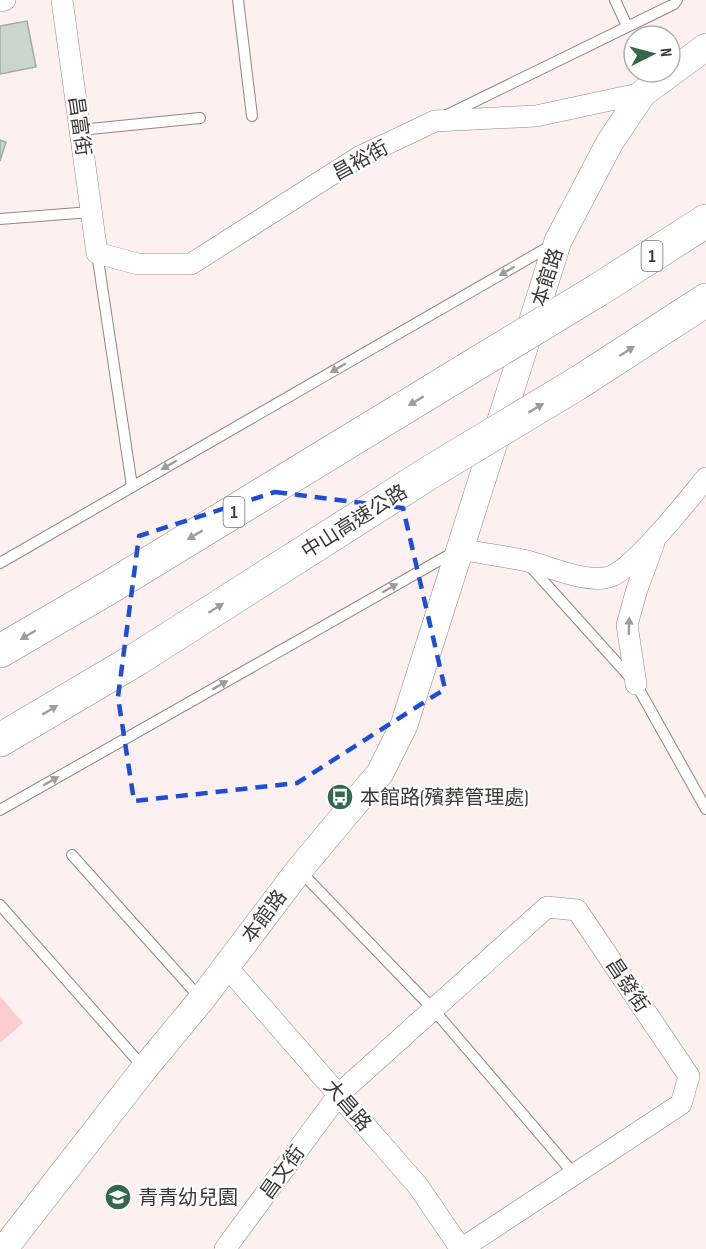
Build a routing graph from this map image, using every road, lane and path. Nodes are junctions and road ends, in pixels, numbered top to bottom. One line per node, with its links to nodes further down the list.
1 (5, 0): 6 (street)
2 (62, 0): 15 (street, 昌富街)
3 (238, 0): 12 (lane)
4 (615, 0): 7 (lane)
5 (677, 0): 8 (lane)
6 (0, 1)
7 (626, 24)
8 (633, 24)
9 (622, 29): 14 (lane)
10 (706, 47): 11 (street, 本館路)
11 (643, 93): 14 (street, 昌裕街); 19 (street, 本館路)
12 (252, 116)
13 (200, 118): 15 (lane)
14 (435, 121): 20 (street, 昌裕街)
15 (80, 130): 16 (street, 昌富街)
16 (91, 213): 17 (lane); 20 (street, 昌富街)
17 (0, 219)
18 (706, 221): 28 (highway, 1, one-way to 28, bridge)
19 (558, 241): 23 (lane, one-way to 23); 25 (street, 本館路)
20 (97, 253): 23 (lane)
21 (706, 300): 30 (highway, 中山高速公路, one-way to 21, bridge)
22 (706, 478): 24 (street)
23 (132, 486): 27 (lane)
24 (656, 536): 26 (street); 29 (street, one-way to 24)
25 (459, 549): 26 (street); 32 (lane, one-way to 25); 34 (street, 本館路)
26 (525, 561): 29 (lane)
27 (0, 563)
28 (0, 651)
29 (636, 684): 31 (lane)
30 (0, 740)
31 (706, 809)
32 (0, 810)
33 (72, 855): 37 (lane)
34 (299, 870): 36 (street, 本館路); 38 (lane)
35 (0, 905): 39 (lane)
36 (226, 966): 37 (street, 本館路); 40 (street, 大昌路)
37 (201, 1000): 39 (street, 本館路)
38 (433, 1009): 40 (street, 昌發街); 41 (lane); 41 (street, 昌發街)
39 (144, 1069): 42 (street, 本館路)
40 (339, 1094): 43 (street, 昌文街); 44 (street, 大昌路)
41 (574, 1174): 44 (street, 昌發街)
42 (4, 1249)
43 (225, 1249)
44 (461, 1249)

